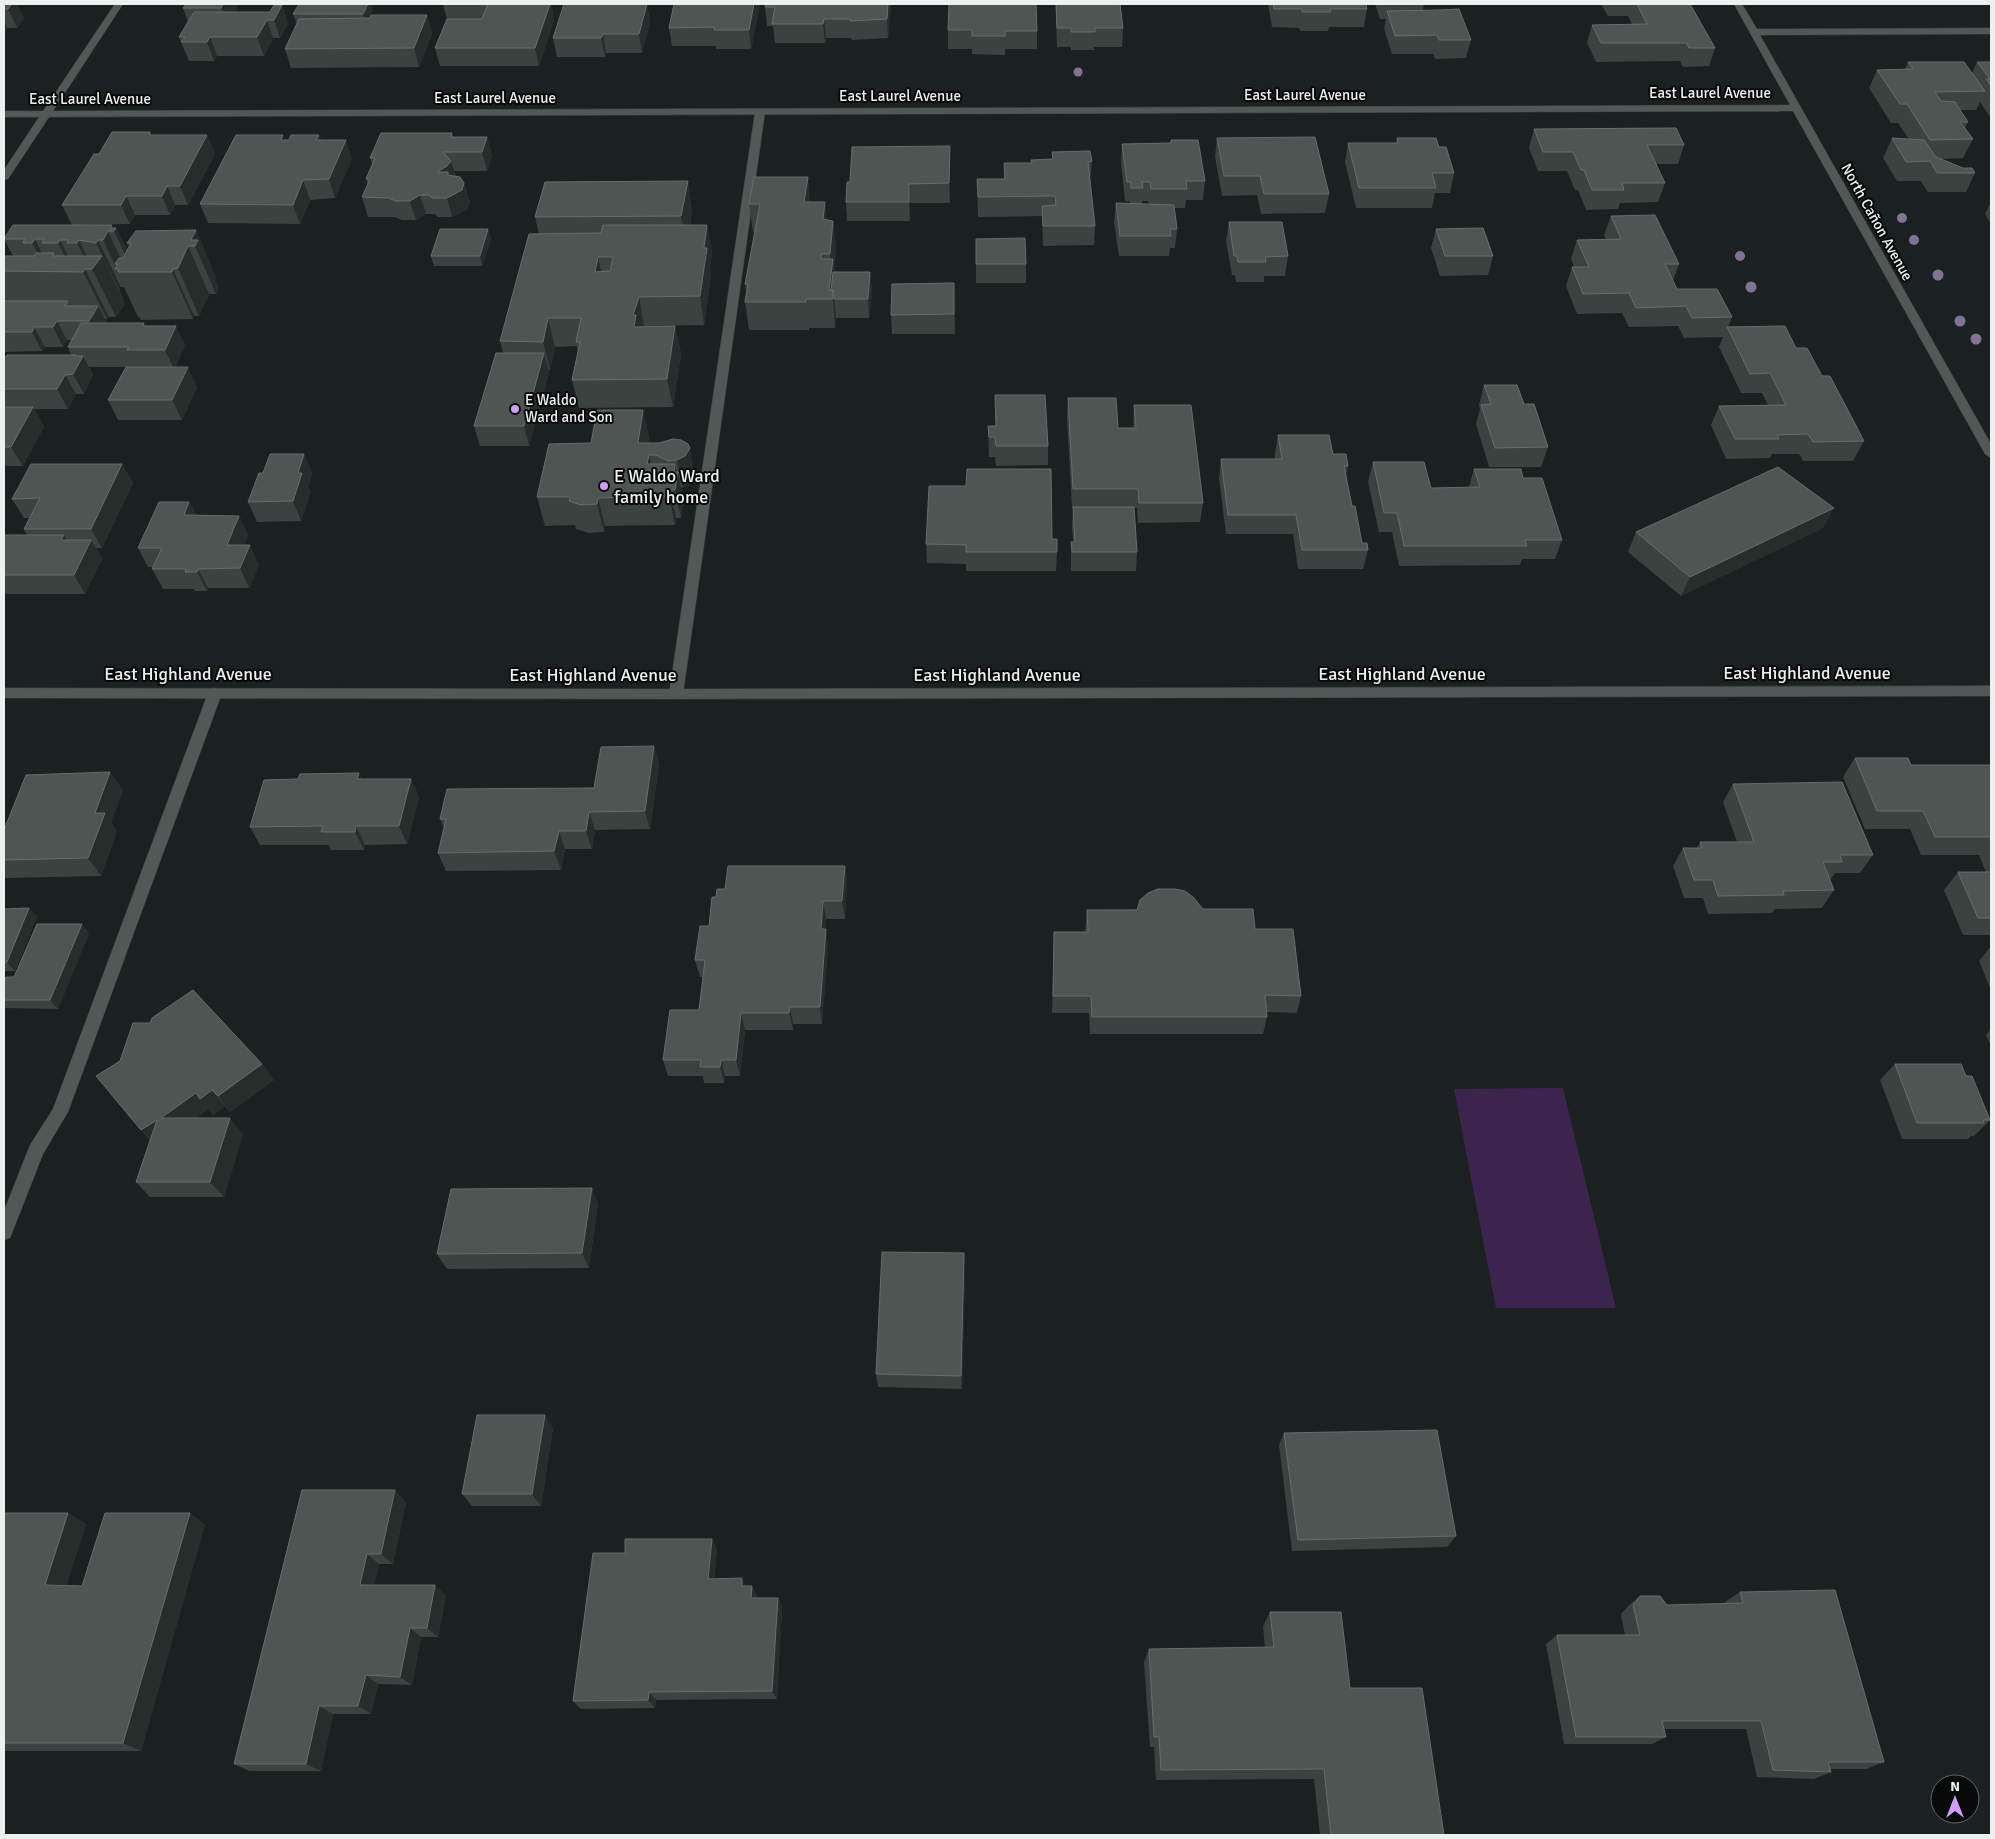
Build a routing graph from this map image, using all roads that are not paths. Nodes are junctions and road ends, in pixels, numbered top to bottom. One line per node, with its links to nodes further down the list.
1 (119, 4): 8 (street)
2 (1738, 4): 4 (street, North Cañon Avenue)
3 (1991, 31): 4 (street)
4 (1754, 32): 5 (street, North Cañon Avenue)
5 (1796, 108): 6 (street, East Laurel Avenue); 10 (street, North Cañon Avenue)
6 (760, 112): 8 (street, East Laurel Avenue); 14 (street)
7 (4, 114): 8 (street, East Laurel Avenue)
8 (46, 114): 9 (street)
9 (4, 177)
10 (1991, 454)
11 (1991, 691): 14 (street, East Highland Avenue)
12 (4, 693): 13 (street, East Highland Avenue)
13 (215, 693): 14 (street, East Highland Avenue); 15 (street)
14 (676, 694)
15 (4, 1232)

